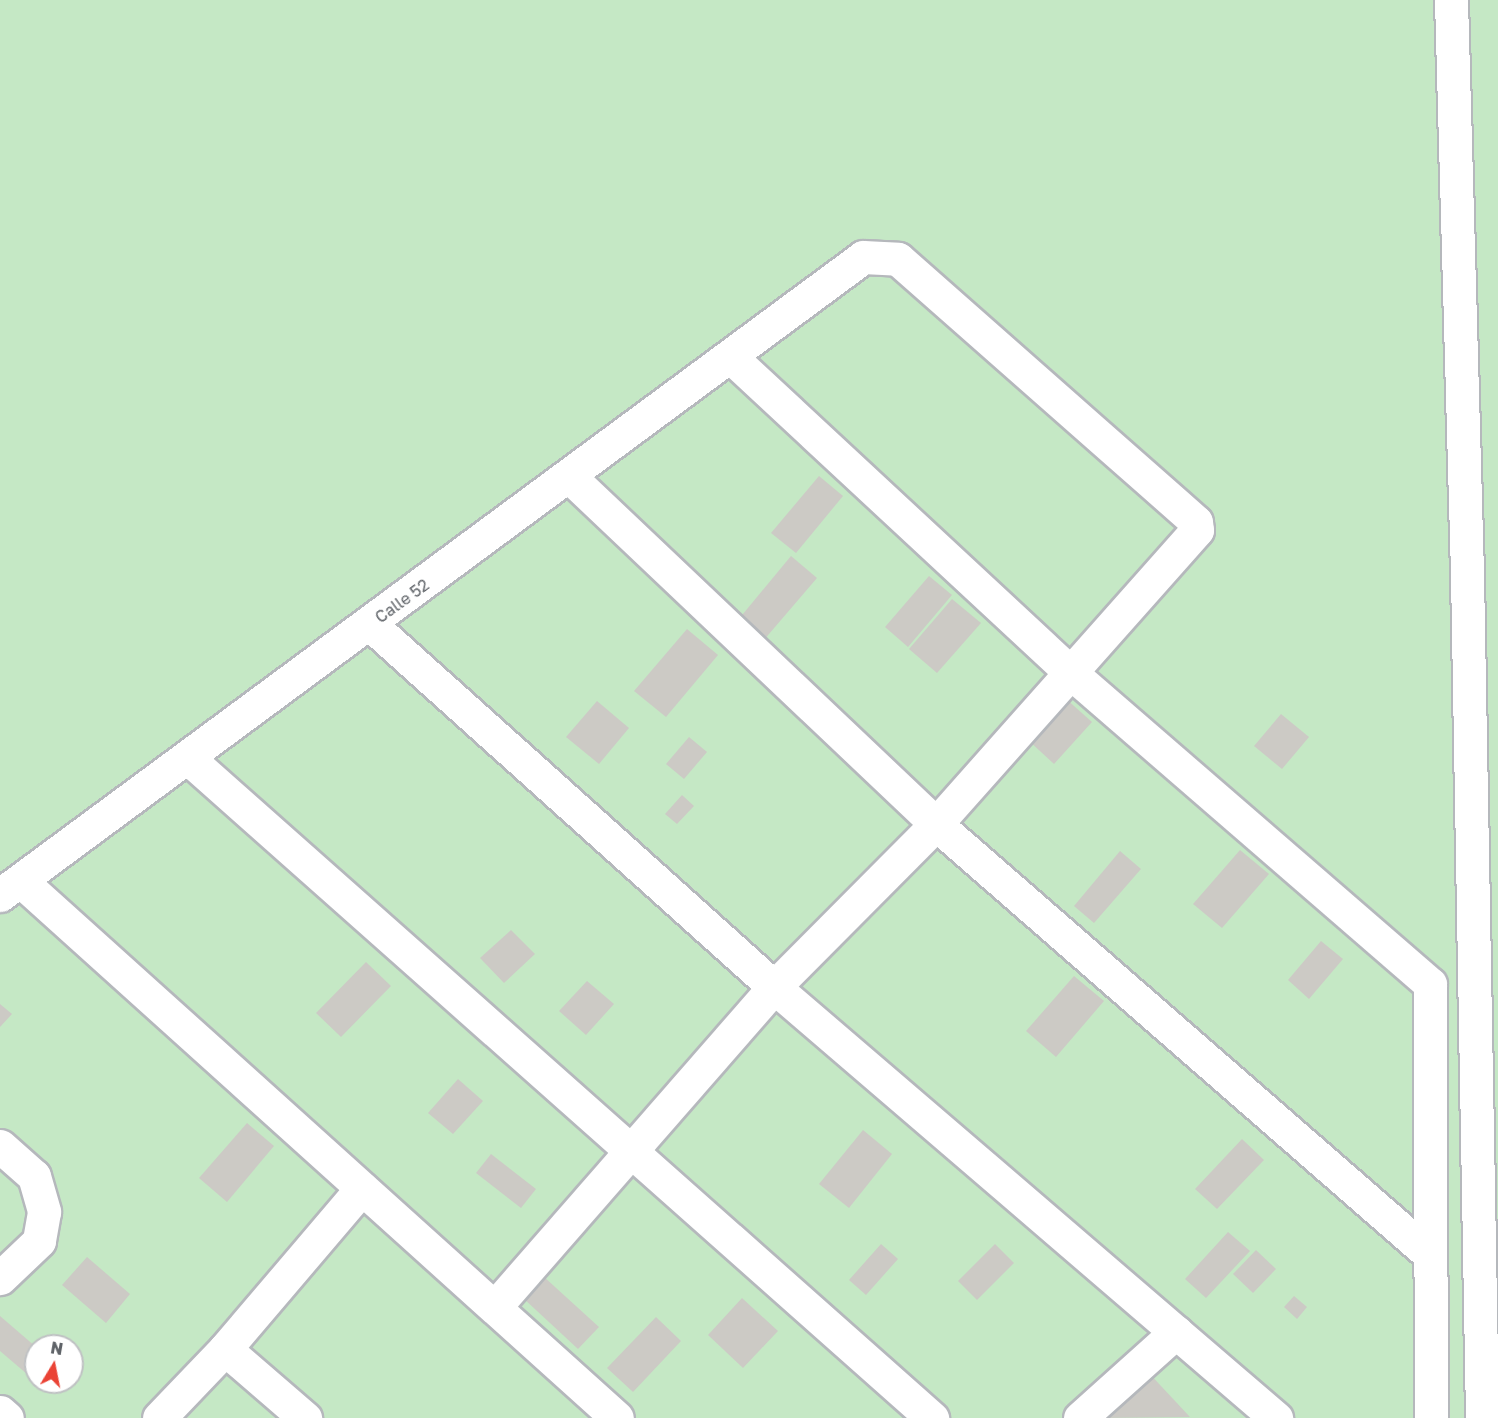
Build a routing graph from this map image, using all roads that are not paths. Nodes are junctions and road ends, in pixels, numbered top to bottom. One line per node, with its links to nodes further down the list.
1 (1451, 0): 27 (street)
2 (732, 358): 3 (street, Calle 52); 5 (street); 5 (street, Calle 52)
3 (570, 477): 4 (street, Calle 52); 7 (street)
4 (370, 624): 6 (street, Calle 52); 9 (street)
5 (1070, 672): 7 (street, Calle 52); 13 (street)
6 (188, 758): 8 (street, Calle 52); 11 (street)
7 (936, 824): 9 (street, Calle 52); 13 (street)
8 (11, 888): 12 (street)
9 (774, 987): 11 (street, Calle 52); 16 (street)
10 (0, 1146): 14 (street)
11 (627, 1152): 15 (street, Calle 52); 23 (street)
12 (362, 1188): 15 (street); 17 (street)
13 (1428, 1252): 26 (street)
14 (0, 1278)
15 (497, 1305): 22 (street)
16 (1176, 1332): 24 (street); 25 (street)
17 (225, 1349): 20 (street); 21 (street)
18 (0, 1412): 19 (street)
19 (7, 1418)
20 (159, 1418)
21 (305, 1418)
22 (617, 1418)
23 (932, 1418)
24 (1080, 1418)
25 (1276, 1418)
26 (1431, 1418)
27 (1482, 1418)

